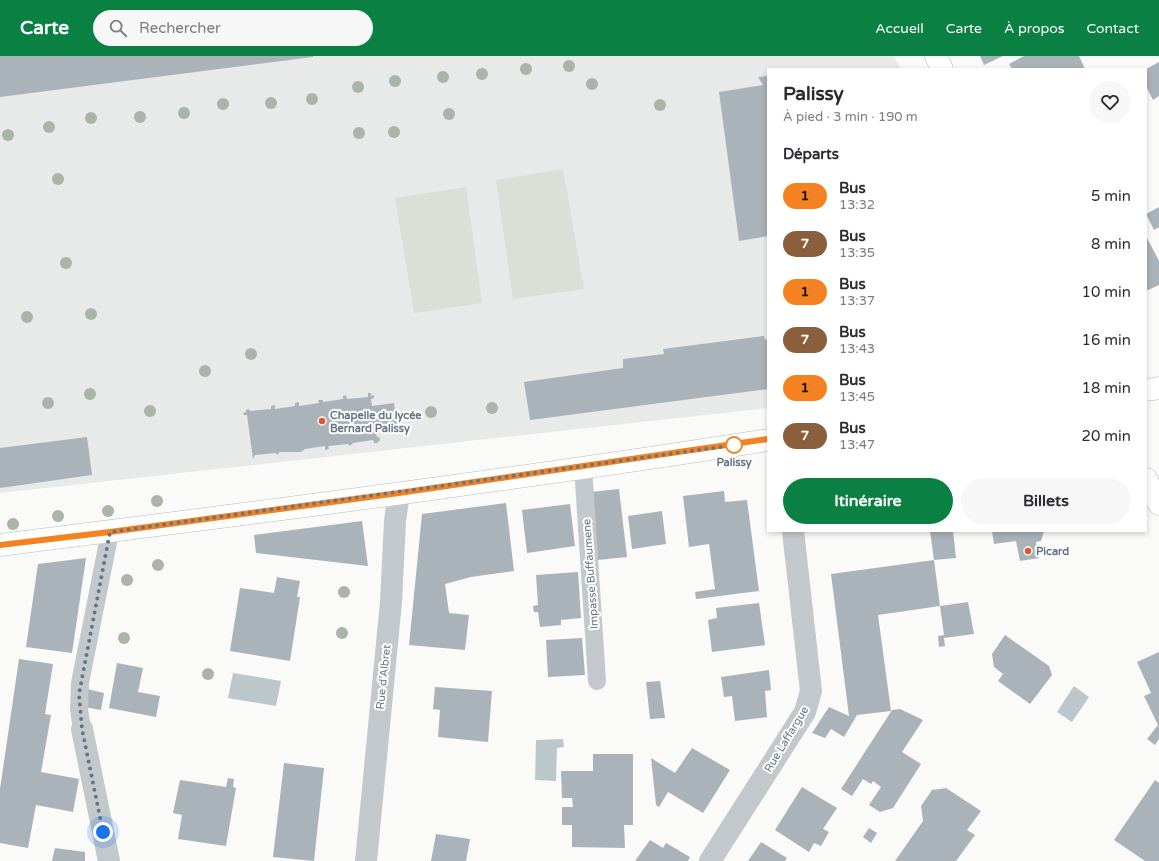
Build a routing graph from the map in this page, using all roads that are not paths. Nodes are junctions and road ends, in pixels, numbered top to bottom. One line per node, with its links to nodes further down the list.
1 (936, 56): 2 (street)
2 (942, 68)
3 (1159, 388): 4 (street)
4 (1147, 390)
5 (767, 440): 6 (street)
6 (583, 466): 8 (street); 13 (lane, Impasse Buffaumene)
7 (1147, 481): 9 (street)
8 (399, 493): 10 (street); 16 (street, Rue d’Albret)
9 (1159, 504)
10 (110, 532): 12 (street); 14 (lane)
11 (793, 532): 17 (street, Rue Laffargue)
12 (0, 545)
13 (597, 681)
14 (82, 729): 15 (street)
15 (109, 861)
16 (366, 861)
17 (710, 861)

